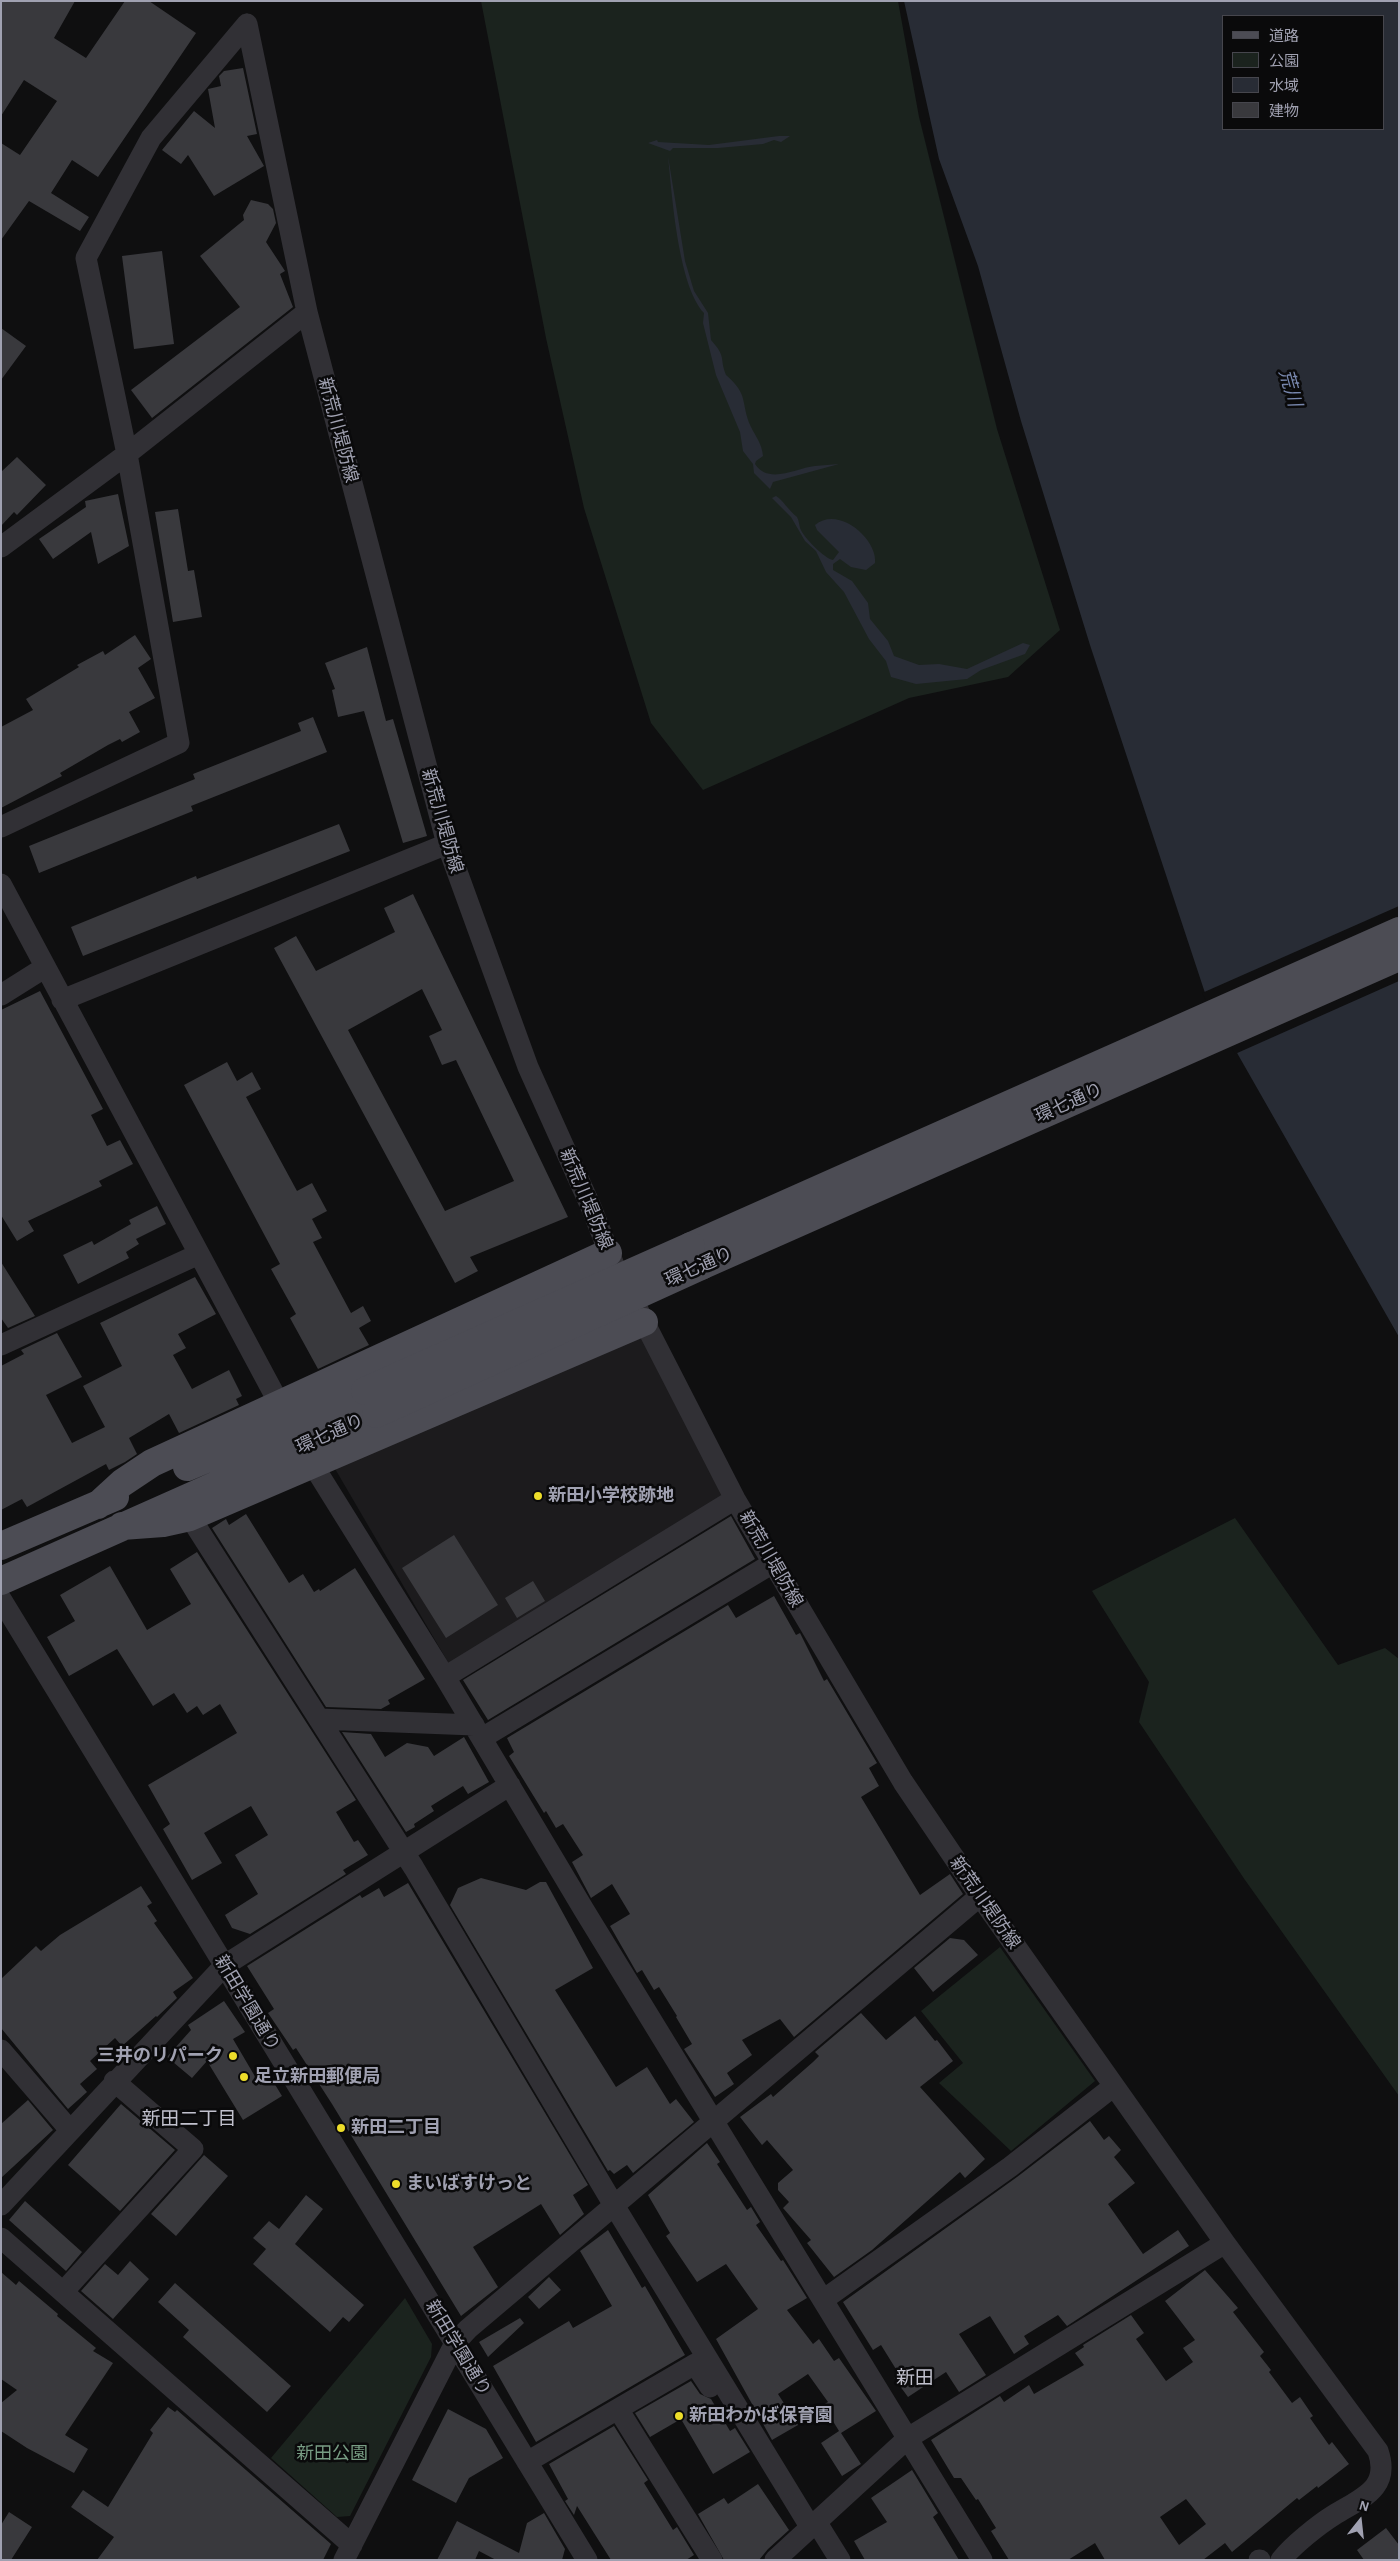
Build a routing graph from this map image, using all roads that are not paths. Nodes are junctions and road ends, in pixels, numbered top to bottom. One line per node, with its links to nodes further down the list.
1 (307, 312): 2 (street); 2 (street, 新荒川堤防線); 5 (street, 新荒川堤防線)
2 (127, 454): 3 (street); 4 (street)
3 (1, 547)
4 (1, 827)
5 (446, 844): 11 (street); 13 (street, 新荒川堤防線)
6 (1, 884): 9 (street)
7 (1399, 931): 12 (main road, 環七通り)
8 (1399, 957): 12 (main road, 環七通り)
9 (44, 968): 10 (street); 11 (street)
10 (1, 995)
11 (62, 1000): 14 (street)
12 (706, 1252): 17 (main road, 環七通り, bridge)
13 (608, 1253): 15 (street, 新荒川堤防線); 18 (main road)
14 (199, 1254): 16 (street); 18 (street)
15 (644, 1322): 19 (main road); 20 (street, 新荒川堤防線)
16 (1, 1345)
17 (371, 1403): 21 (main road, 環七通り); 23 (main road, 環七通り)
18 (280, 1405): 21 (main road)
19 (313, 1465): 22 (main road); 28 (street)
20 (735, 1499): 25 (street, 新荒川堤防線); 28 (street)
21 (98, 1505): 24 (main road, 環七通り)
22 (190, 1517): 23 (main road); 29 (street)
23 (122, 1526): 26 (main road, 環七通り)
24 (1, 1546)
25 (773, 1562): 30 (street); 33 (street, 新荒川堤防線)
26 (1, 1581)
27 (1, 1599): 34 (street, 新田学園通り)
28 (446, 1677): 30 (street)
29 (319, 1719): 30 (street); 32 (street)
30 (478, 1731): 31 (street)
31 (510, 1785): 32 (street); 38 (street)
32 (402, 1851): 34 (street); 41 (street)
33 (980, 1896): 37 (street, 新荒川堤防線); 38 (street)
34 (224, 1965): 36 (street); 46 (street, 新田学園通り)
35 (1, 2050): 39 (street)
36 (114, 2081): 39 (street); 44 (street)
37 (1114, 2086): 43 (street, 新荒川堤防線); 45 (street)
38 (715, 2121): 41 (street); 45 (street)
39 (69, 2129): 40 (street)
40 (1, 2205)
41 (615, 2207): 46 (street); 50 (street)
42 (1, 2238): 44 (street)
43 (1225, 2243): 48 (street); 57 (street, 新荒川堤防線)
44 (63, 2292): 51 (street)
45 (823, 2300): 48 (street)
46 (455, 2343): 49 (street, 新田学園通り); 51 (street)
47 (618, 2409): 49 (street); 50 (street); 53 (street)
48 (908, 2438): 50 (street); 56 (street)
49 (527, 2462): 52 (street, 新田学園通り)
50 (810, 2529): 54 (street); 55 (street)
51 (348, 2552)
52 (587, 2560)
53 (712, 2560)
54 (775, 2560)
55 (840, 2560)
56 (982, 2560)
57 (1281, 2560)

